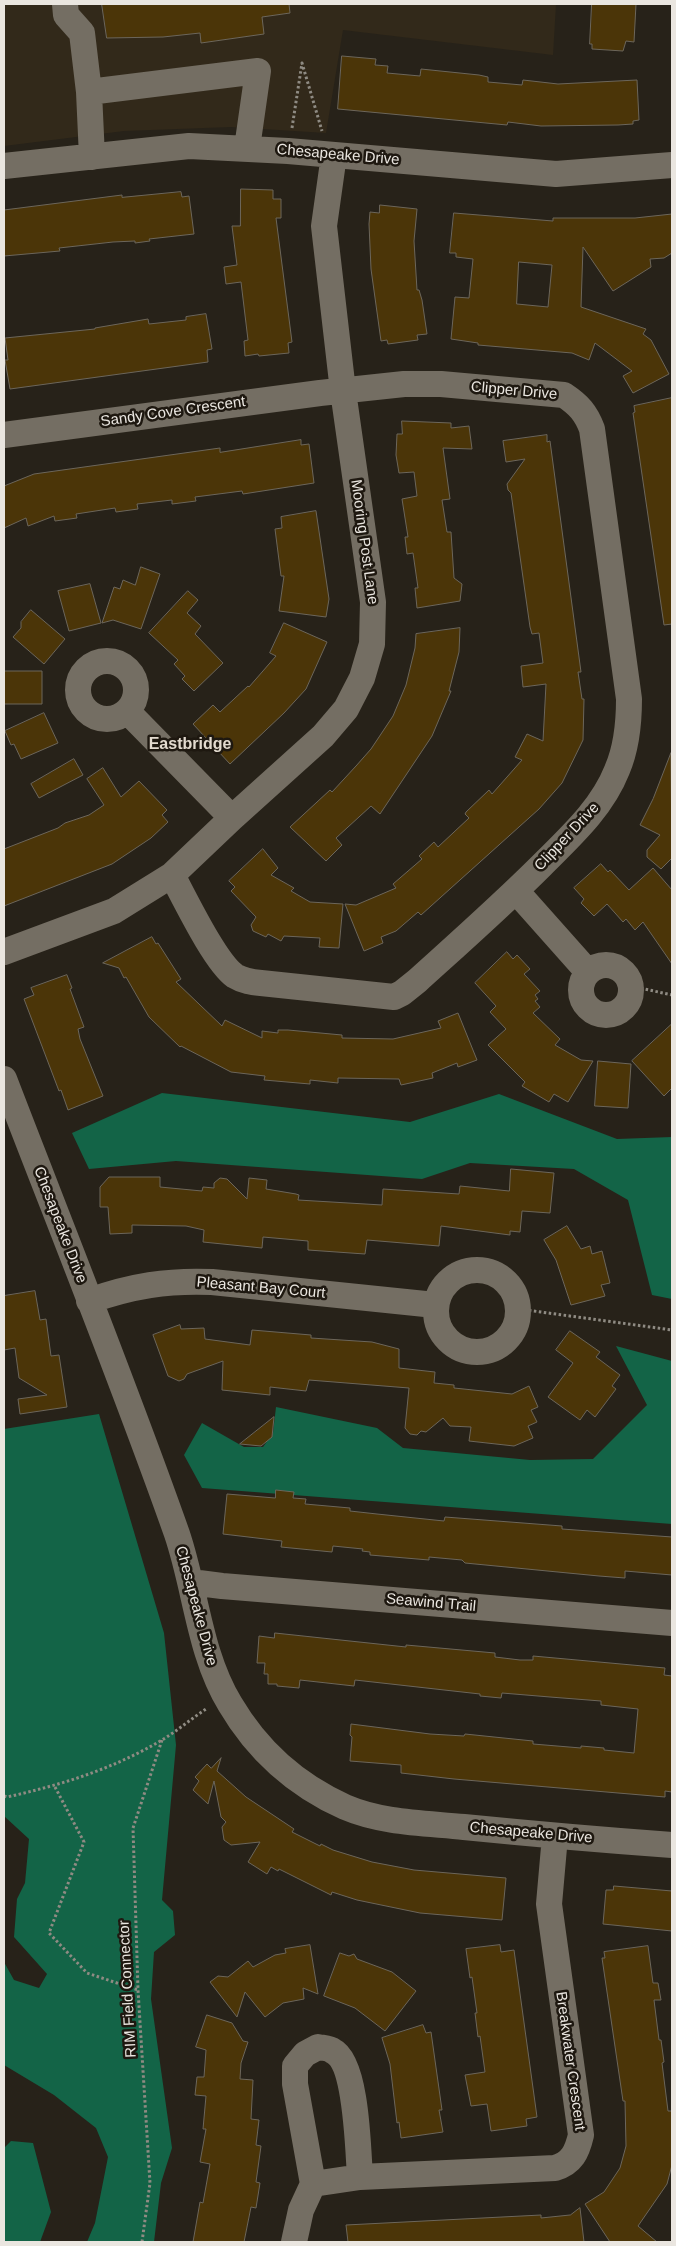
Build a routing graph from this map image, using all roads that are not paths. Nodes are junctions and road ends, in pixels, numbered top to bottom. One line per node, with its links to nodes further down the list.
1 (65, 4): 2 (street)
2 (89, 92): 3 (street); 5 (street)
3 (247, 148): 4 (street, Chesapeake Drive); 5 (street, Chesapeake Drive)
4 (334, 155): 6 (street, Chesapeake Drive); 8 (street, Mooring Post Lane)
5 (92, 157): 7 (street, Chesapeake Drive)
6 (672, 165)
7 (4, 166)
8 (343, 391): 9 (street, Sandy Cove Crescent); 11 (street, Mooring Post Lane); 13 (street, Clipper Drive)
9 (4, 435)
10 (127, 711): 11 (street)
11 (232, 818): 12 (street, Mooring Post Lane)
12 (172, 875): 13 (street, Clipper Drive); 14 (street, Mooring Post Lane)
13 (516, 891): 15 (street)
14 (4, 952)
15 (588, 972): 15 (street)
16 (4, 1079): 17 (street, Chesapeake Drive)
17 (90, 1301): 18 (street, Pleasant Bay Court); 19 (street, Chesapeake Drive)
18 (435, 1305): 18 (street)
19 (191, 1582): 20 (street, Seawind Trail); 21 (street, Chesapeake Drive)
20 (672, 1623)
21 (555, 1836): 22 (street, Chesapeake Drive); 23 (street, Breakwater Crescent)
22 (672, 1846)
23 (360, 2177): 24 (street, Breakwater Crescent); 24 (street)
24 (313, 2184): 25 (street)
25 (294, 2242)

